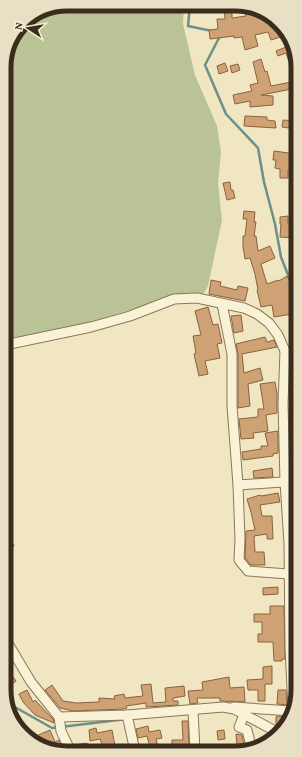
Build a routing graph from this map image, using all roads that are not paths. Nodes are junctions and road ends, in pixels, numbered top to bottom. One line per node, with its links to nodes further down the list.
1 (222, 304): 2 (street); 3 (street); 7 (street)
2 (11, 344)
3 (285, 350): 4 (street); 5 (street)
4 (291, 360)
5 (285, 482): 6 (street); 7 (street); 8 (street)
6 (291, 482)
7 (238, 485): 8 (street)
8 (289, 574): 10 (street)
9 (11, 648): 15 (street)
10 (291, 668)
11 (222, 707): 12 (street); 13 (street); 16 (street)
12 (193, 710): 14 (street); 21 (street)
13 (287, 711)
14 (127, 715): 15 (street); 20 (street)
15 (59, 718): 19 (street)
16 (242, 719): 17 (street); 18 (street)
17 (274, 730)
18 (250, 744)
19 (68, 746)
20 (134, 746)
21 (195, 746)

